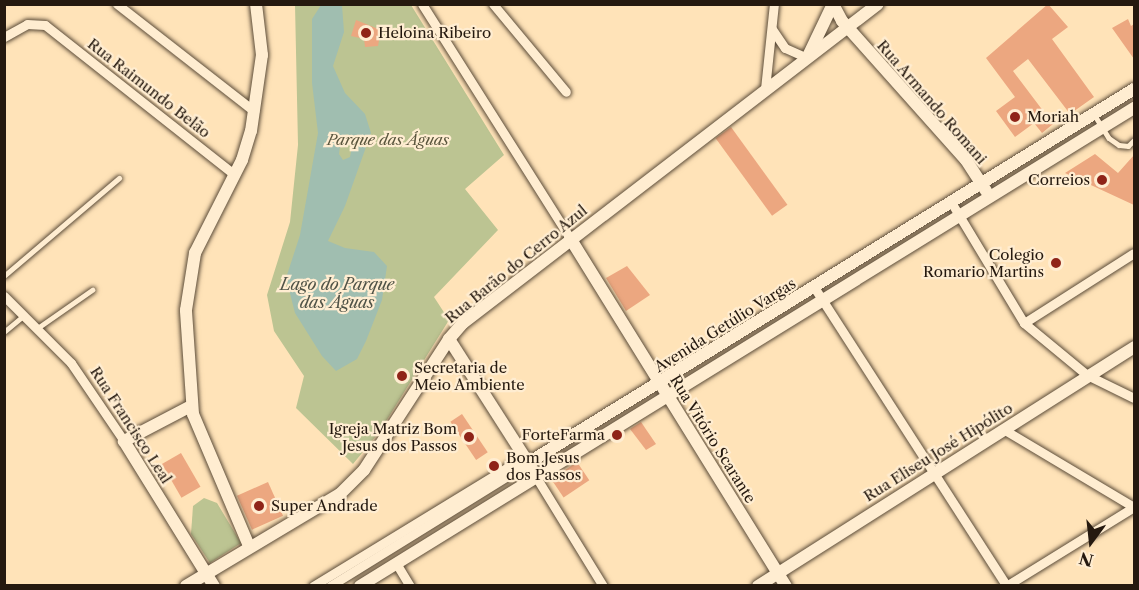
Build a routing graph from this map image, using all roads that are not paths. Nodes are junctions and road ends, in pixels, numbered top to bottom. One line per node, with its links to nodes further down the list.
1 (117, 4): 16 (street)
2 (256, 4): 16 (main road)
3 (422, 4): 26 (street, Rua Vitório Scarante)
4 (493, 4): 14 (street)
5 (774, 4): 9 (street)
6 (833, 4): 8 (main road, Rua Armando Romani); 11 (main road)
7 (878, 4): 8 (main road, Rua Barão do Cerro Azul)
8 (848, 27): 11 (main road, Rua Barão do Cerro Azul); 22 (main road, Rua Armando Romani)
9 (772, 29): 11 (street); 12 (street)
10 (4, 37): 20 (street, Rua Raimundo Belão)
11 (807, 58): 12 (main road, Rua Barão do Cerro Azul)
12 (765, 89): 26 (main road, Rua Barão do Cerro Azul)
13 (1134, 89): 17 (main road, Avenida Getúlio Vargas)
14 (566, 92)
15 (1134, 108): 18 (main road, Avenida Getúlio Vargas)
16 (254, 111): 20 (main road)
17 (1094, 114): 18 (lane); 22 (main road, Avenida Getúlio Vargas)
18 (1101, 128): 19 (lane); 23 (main road, Avenida Getúlio Vargas)
19 (1134, 140)
20 (234, 174): 43 (main road)
21 (119, 178): 28 (lane)
22 (983, 185): 23 (main road, Rua Armando Romani); 24 (main road, Avenida Getúlio Vargas)
23 (991, 198): 25 (main road, Avenida Getúlio Vargas)
24 (951, 202): 25 (street); 29 (main road, Avenida Getúlio Vargas)
25 (960, 216): 32 (main road, Avenida Getúlio Vargas); 34 (street)
26 (570, 238): 37 (main road, Rua Barão do Cerro Azul); 40 (main road, Rua Vitório Scarante)
27 (1134, 253): 34 (street)
28 (4, 276)
29 (814, 287): 32 (street); 40 (main road, Avenida Getúlio Vargas)
30 (92, 290): 35 (lane)
31 (4, 296): 33 (street, Rua Francisco Leal)
32 (822, 301): 41 (main road, Avenida Getúlio Vargas); 47 (street)
33 (25, 314): 35 (street, Rua Francisco Leal); 36 (lane)
34 (1024, 323): 39 (street)
35 (39, 327): 45 (street, Rua Francisco Leal)
36 (4, 332)
37 (449, 339): 46 (main road); 50 (main road, Rua Barão do Cerro Azul)
38 (1134, 347): 39 (main road, Rua Eliseu José Hipólito)
39 (1087, 375): 42 (street); 44 (main road, Rua Eliseu José Hipólito)
40 (660, 383): 41 (main road, Rua Vitório Scarante); 46 (main road, Avenida Getúlio Vargas)
41 (667, 397): 48 (main road, Avenida Getúlio Vargas); 53 (main road, Rua Vitório Scarante)
42 (1134, 398)
43 (191, 406): 45 (main road); 50 (main road)
44 (1003, 429): 47 (main road, Rua Eliseu José Hipólito); 49 (street)
45 (124, 441): 52 (main road, Rua Francisco Leal)
46 (526, 460): 48 (main road); 56 (street, Avenida Getúlio Vargas); 57 (street, Avenida Getúlio Vargas)
47 (933, 472): 53 (main road, Rua Eliseu José Hipólito); 63 (street)
48 (536, 477): 51 (main road, Avenida Getúlio Vargas); 60 (street)
49 (1134, 507): 63 (street)
50 (249, 546): 52 (main road, Rua Barão do Cerro Azul)
51 (396, 563): 58 (main road, Avenida Getúlio Vargas); 59 (street)
52 (207, 573): 54 (main road, Rua Barão do Cerro Azul); 55 (main road, Rua Francisco Leal)
53 (778, 573): 61 (main road, Rua Eliseu José Hipólito); 62 (main road, Rua Vitório Scarante)
54 (186, 585)
55 (214, 585)
56 (313, 585)
57 (330, 585)
58 (360, 585)
59 (410, 585)
60 (603, 585)
61 (758, 585)
62 (786, 585)
63 (1006, 585)

